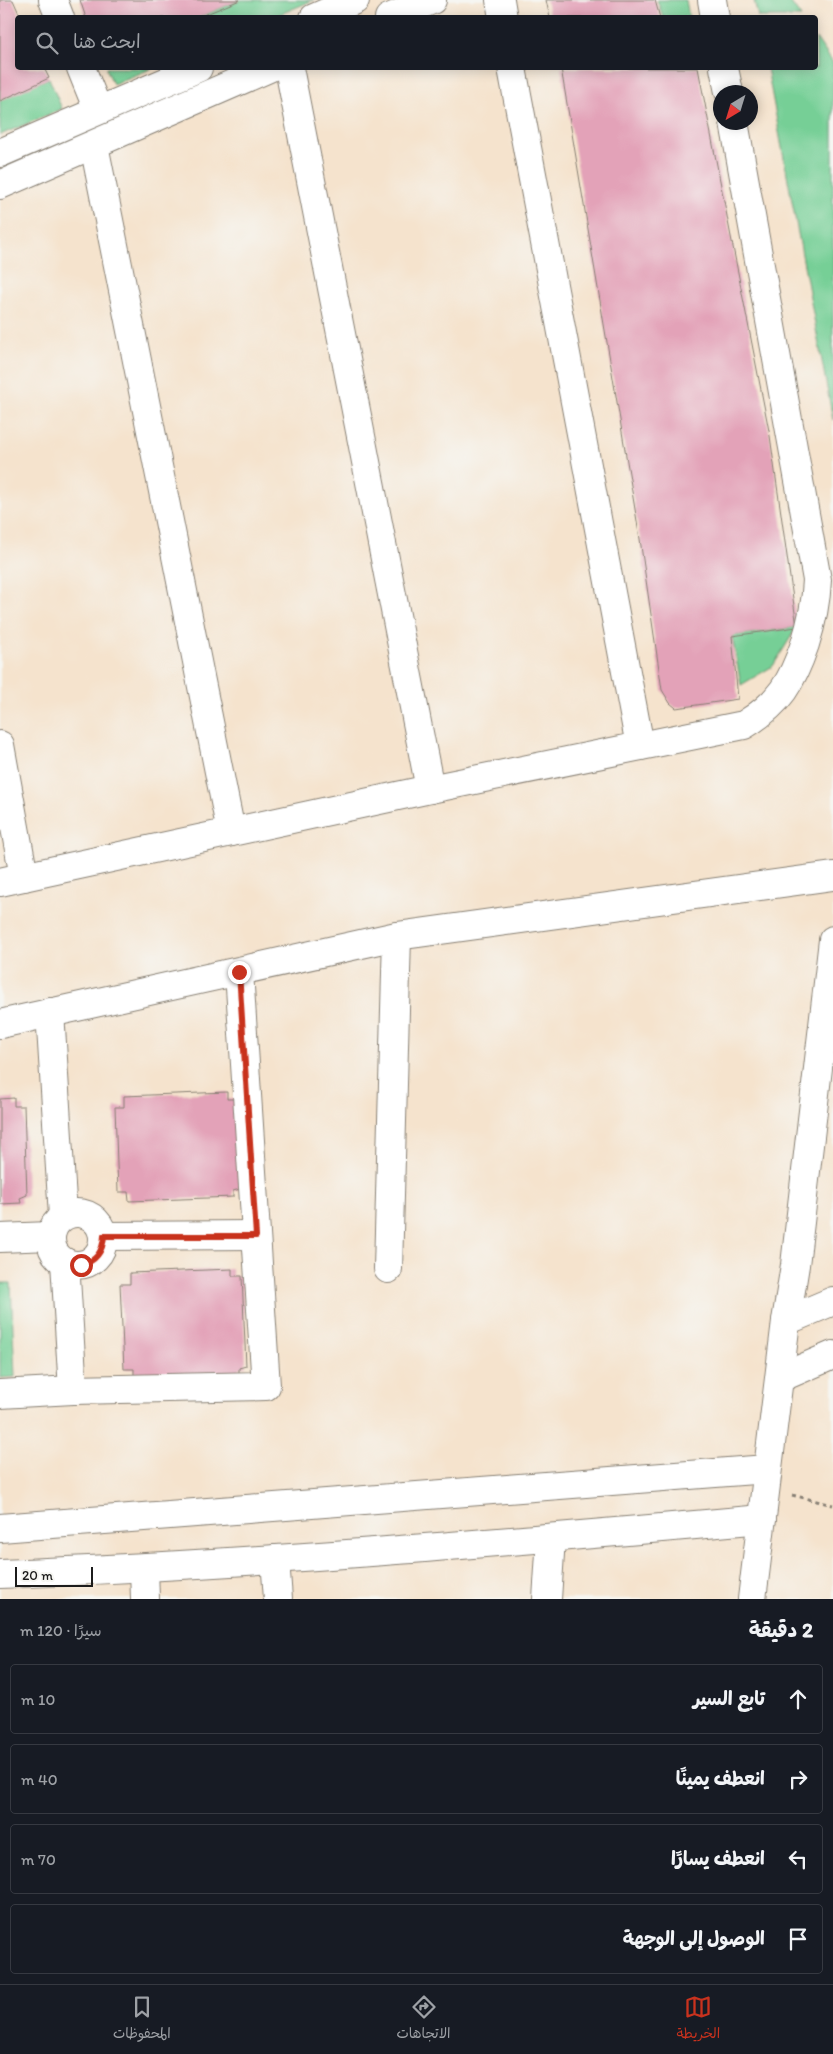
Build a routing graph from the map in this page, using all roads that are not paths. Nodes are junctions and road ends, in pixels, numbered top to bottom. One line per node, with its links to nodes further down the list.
1 (53, 0): 6 (street)
2 (355, 0): 7 (street)
3 (432, 0): 8 (street)
4 (500, 0): 9 (street)
5 (712, 0): 10 (street)
6 (59, 15)
7 (321, 15)
8 (397, 15)
9 (502, 15)
10 (714, 15)
11 (82, 70): 18 (street)
12 (193, 70): 18 (street)
13 (264, 70): 20 (street)
14 (289, 70): 25 (street)
15 (512, 70): 24 (street)
16 (724, 70): 17 (street)
17 (727, 85)
18 (98, 110): 21 (street)
19 (735, 130): 24 (street)
20 (94, 145): 22 (street); 26 (street)
21 (0, 153)
22 (0, 185)
23 (0, 745): 28 (street)
24 (640, 746): 25 (street)
25 (430, 790): 26 (street)
26 (231, 832): 28 (street)
27 (833, 876): 29 (street)
28 (12, 879)
29 (396, 936): 31 (street); 39 (street)
30 (833, 940): 41 (street)
31 (239, 972): 32 (street); 36 (street)
32 (50, 1012): 33 (street); 34 (street)
33 (0, 1024)
34 (57, 1226): 35 (street); 37 (street); 38 (street)
35 (104, 1236): 36 (street); 38 (street)
36 (256, 1236): 44 (street)
37 (0, 1238)
38 (65, 1262): 44 (street)
39 (388, 1269)
40 (833, 1301): 41 (street)
41 (786, 1321): 43 (street)
42 (833, 1355): 43 (street)
43 (780, 1378): 46 (street)
44 (73, 1390): 45 (street)
45 (0, 1394)
46 (766, 1478): 47 (street); 48 (street)
47 (762, 1519): 49 (street); 56 (street)
48 (0, 1528)
49 (551, 1538): 50 (street); 55 (street)
50 (274, 1559): 51 (street); 54 (street)
51 (144, 1568): 52 (street); 53 (street)
52 (0, 1574)
53 (145, 1599)
54 (278, 1599)
55 (547, 1599)
56 (752, 1599)

